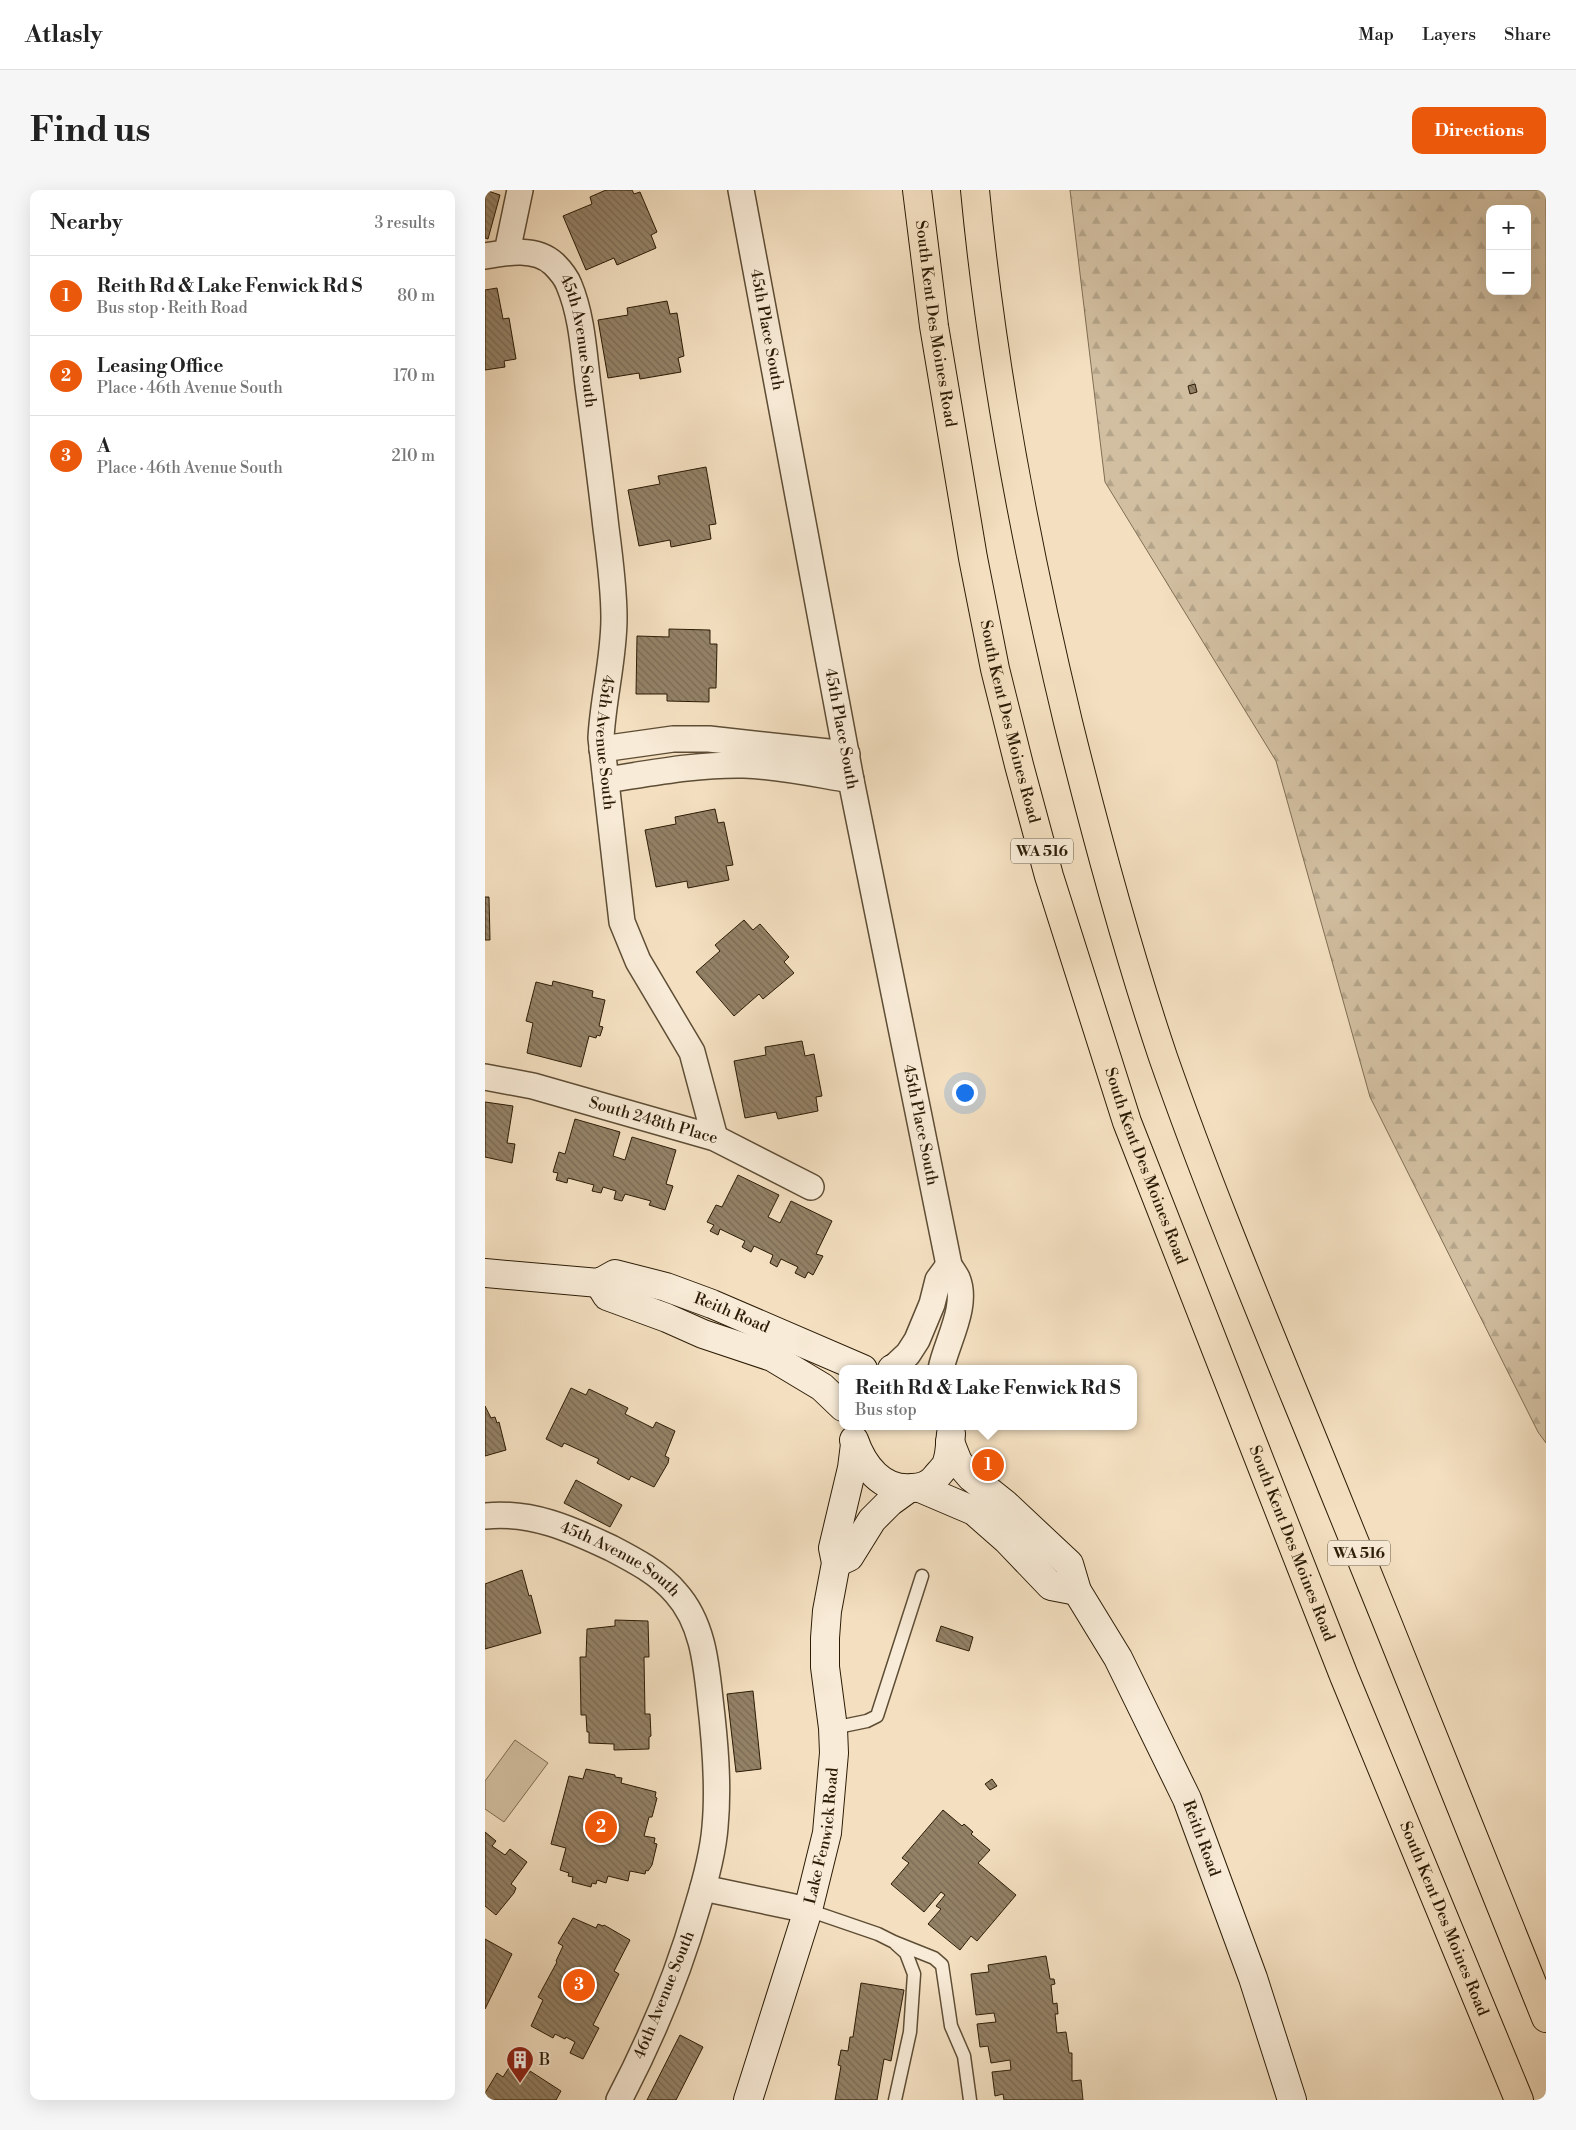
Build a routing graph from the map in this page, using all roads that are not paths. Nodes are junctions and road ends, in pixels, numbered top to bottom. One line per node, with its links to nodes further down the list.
1 (520, 190): 5 (street, 45th Avenue South)
2 (741, 190): 7 (street, 45th Place South)
3 (917, 190): 38 (highway, South Kent Des Moines Road / WA 516)
4 (975, 190): 32 (highway, WA 516)
5 (496, 254): 6 (street, 45th Avenue South)
6 (603, 749): 7 (street); 8 (street, 45th Avenue South)
7 (847, 754): 9 (street, 45th Place South)
8 (606, 780): 9 (street); 11 (street, 45th Avenue South)
9 (851, 780): 13 (street, 45th Place South)
10 (485, 1077): 11 (street, South 248th Place)
11 (715, 1138): 12 (street, South 248th Place)
12 (811, 1187)
13 (949, 1265): 17 (street); 18 (street, 45th Place South)
14 (485, 1274): 15 (main road, Reith Road)
15 (599, 1283): 16 (main road, Reith Road); 19 (main road, Reith Road)
16 (854, 1365)
17 (897, 1365)
18 (942, 1365)
19 (839, 1403)
20 (951, 1434): 22 (main road, Reith Road); 26 (main road, Reith Road)
21 (853, 1435): 22 (main road); 24 (main road, Lake Fenwick Road)
22 (914, 1488): 24 (main road); 26 (main road)
23 (485, 1516): 27 (street, 45th Avenue South)
24 (836, 1563): 28 (main road, Lake Fenwick Road)
25 (922, 1576): 28 (lane)
26 (1077, 1591): 37 (main road, Reith Road)
27 (706, 1664): 29 (street, 46th Avenue South)
28 (833, 1728): 30 (main road, Lake Fenwick Road)
29 (703, 1888): 30 (street); 33 (street, 46th Avenue South)
30 (808, 1910): 31 (lane); 34 (main road, Lake Fenwick Road)
31 (894, 1942): 35 (lane); 36 (lane)
32 (1546, 2018)
33 (619, 2100)
34 (748, 2100)
35 (895, 2100)
36 (970, 2100)
37 (1292, 2100)
38 (1519, 2100)

